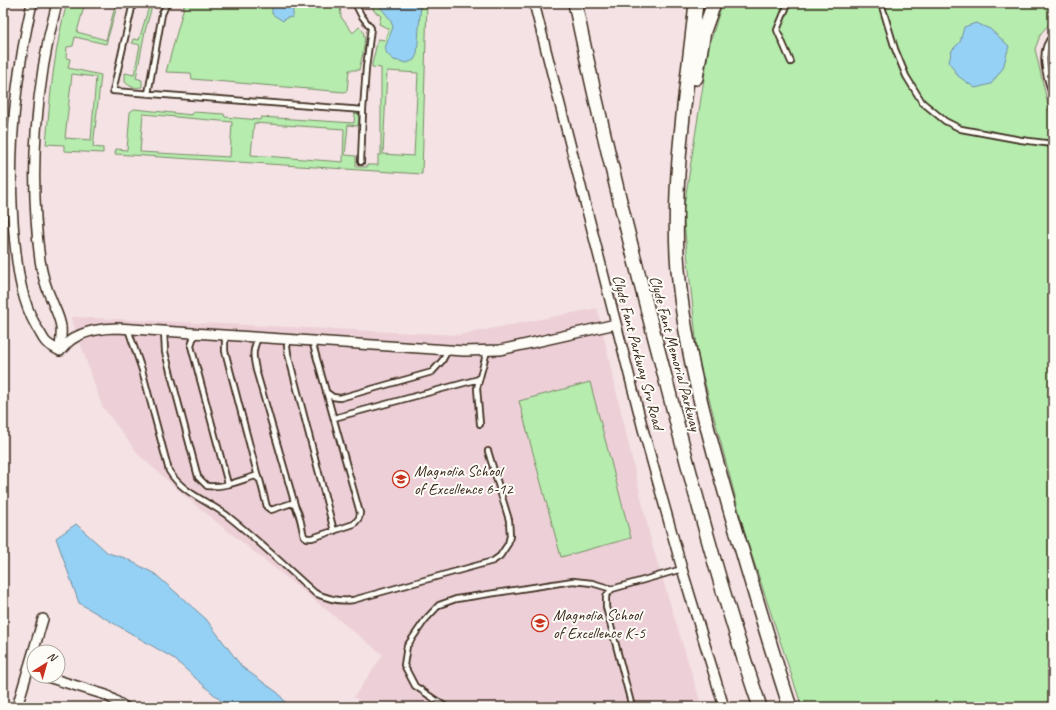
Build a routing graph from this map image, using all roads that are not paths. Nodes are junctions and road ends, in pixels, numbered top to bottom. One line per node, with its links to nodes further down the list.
1 (32, 3): 29 (street)
2 (57, 3): 29 (street)
3 (133, 3): 14 (lane)
4 (167, 3): 14 (lane)
5 (355, 3): 16 (lane)
6 (534, 3): 20 (street, Clyde Fant Parkway Srv Road)
7 (575, 3): 51 (main road, Clyde Fant Memorial Parkway)
8 (696, 3): 19 (main road, Clyde Fant Memorial Parkway)
9 (714, 3): 19 (main road)
10 (787, 3): 13 (lane)
11 (881, 3): 17 (lane)
12 (1053, 36): 15 (lane)
13 (791, 62)
14 (148, 94): 16 (lane)
15 (1053, 97)
16 (363, 110): 18 (lane)
17 (1053, 144)
18 (361, 162)
19 (678, 170): 52 (main road, Clyde Fant Memorial Parkway)
20 (616, 324): 30 (street); 40 (street, Clyde Fant Parkway Srv Road)
21 (128, 329): 22 (street); 29 (street); 35 (lane)
22 (164, 331): 23 (street); 37 (lane)
23 (196, 334): 24 (street); 37 (lane)
24 (225, 335): 25 (street); 36 (lane)
25 (258, 338): 26 (street); 38 (lane)
26 (289, 340): 27 (street); 39 (lane)
27 (312, 341): 28 (street); 32 (lane)
28 (448, 350): 30 (street); 32 (lane)
29 (60, 351)
30 (488, 351): 31 (lane)
31 (479, 379): 33 (lane); 34 (lane)
32 (326, 392): 33 (lane)
33 (334, 418): 39 (lane)
34 (480, 424)
35 (488, 451)
36 (258, 477): 37 (lane); 38 (lane)
37 (228, 484)
38 (295, 506): 39 (lane)
39 (334, 531)
40 (682, 569): 41 (lane); 50 (street, Clyde Fant Parkway Srv Road)
41 (612, 589): 48 (lane); 49 (lane)
42 (43, 619): 43 (street)
43 (37, 644)
44 (66, 683): 47 (street)
45 (26, 684): 46 (street)
46 (17, 707)
47 (125, 707)
48 (446, 707)
49 (632, 707)
50 (724, 707)
51 (760, 707)
52 (790, 707)

